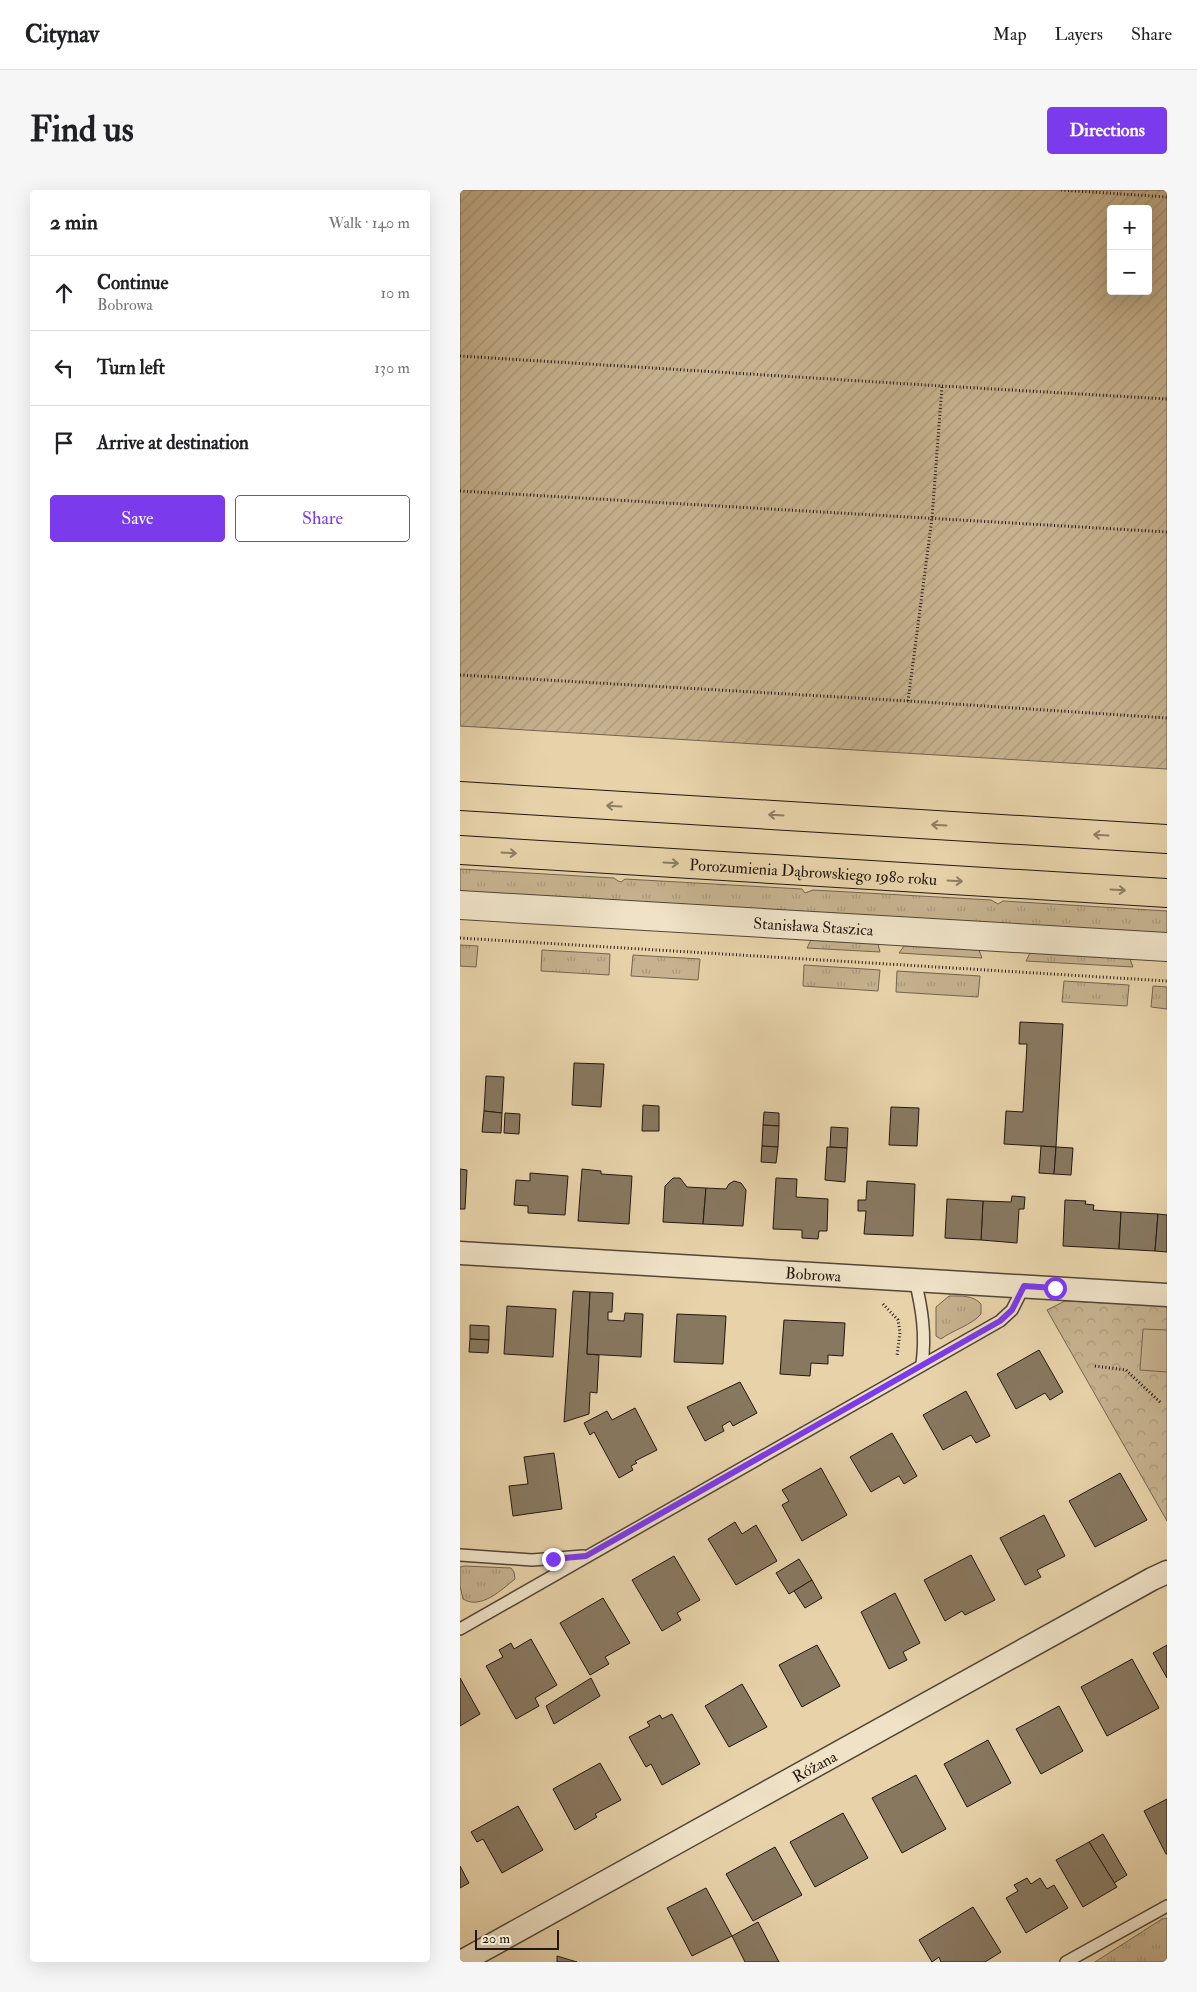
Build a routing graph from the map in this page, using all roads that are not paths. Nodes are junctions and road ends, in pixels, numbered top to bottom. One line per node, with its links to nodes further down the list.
1 (460, 796): 2 (main road, one-way to 1)
2 (1167, 838)
3 (460, 850): 4 (main road, Porozumienia Dąbrowskiego 1980 roku, one-way to 4)
4 (1167, 893)
5 (460, 905): 6 (street, Stanisława Staszica)
6 (1167, 947)
7 (460, 1253): 8 (street, Bobrowa)
8 (915, 1280): 9 (street, Bobrowa); 11 (lane)
9 (1024, 1286): 10 (street, Bobrowa); 11 (lane)
10 (1167, 1295)
11 (922, 1364): 13 (lane)
12 (460, 1555): 13 (lane)
13 (586, 1556): 15 (lane)
14 (1167, 1572): 17 (street, Różana)
15 (460, 1629)
16 (1167, 1906): 18 (lane)
17 (461, 1962)
18 (1066, 1962)

